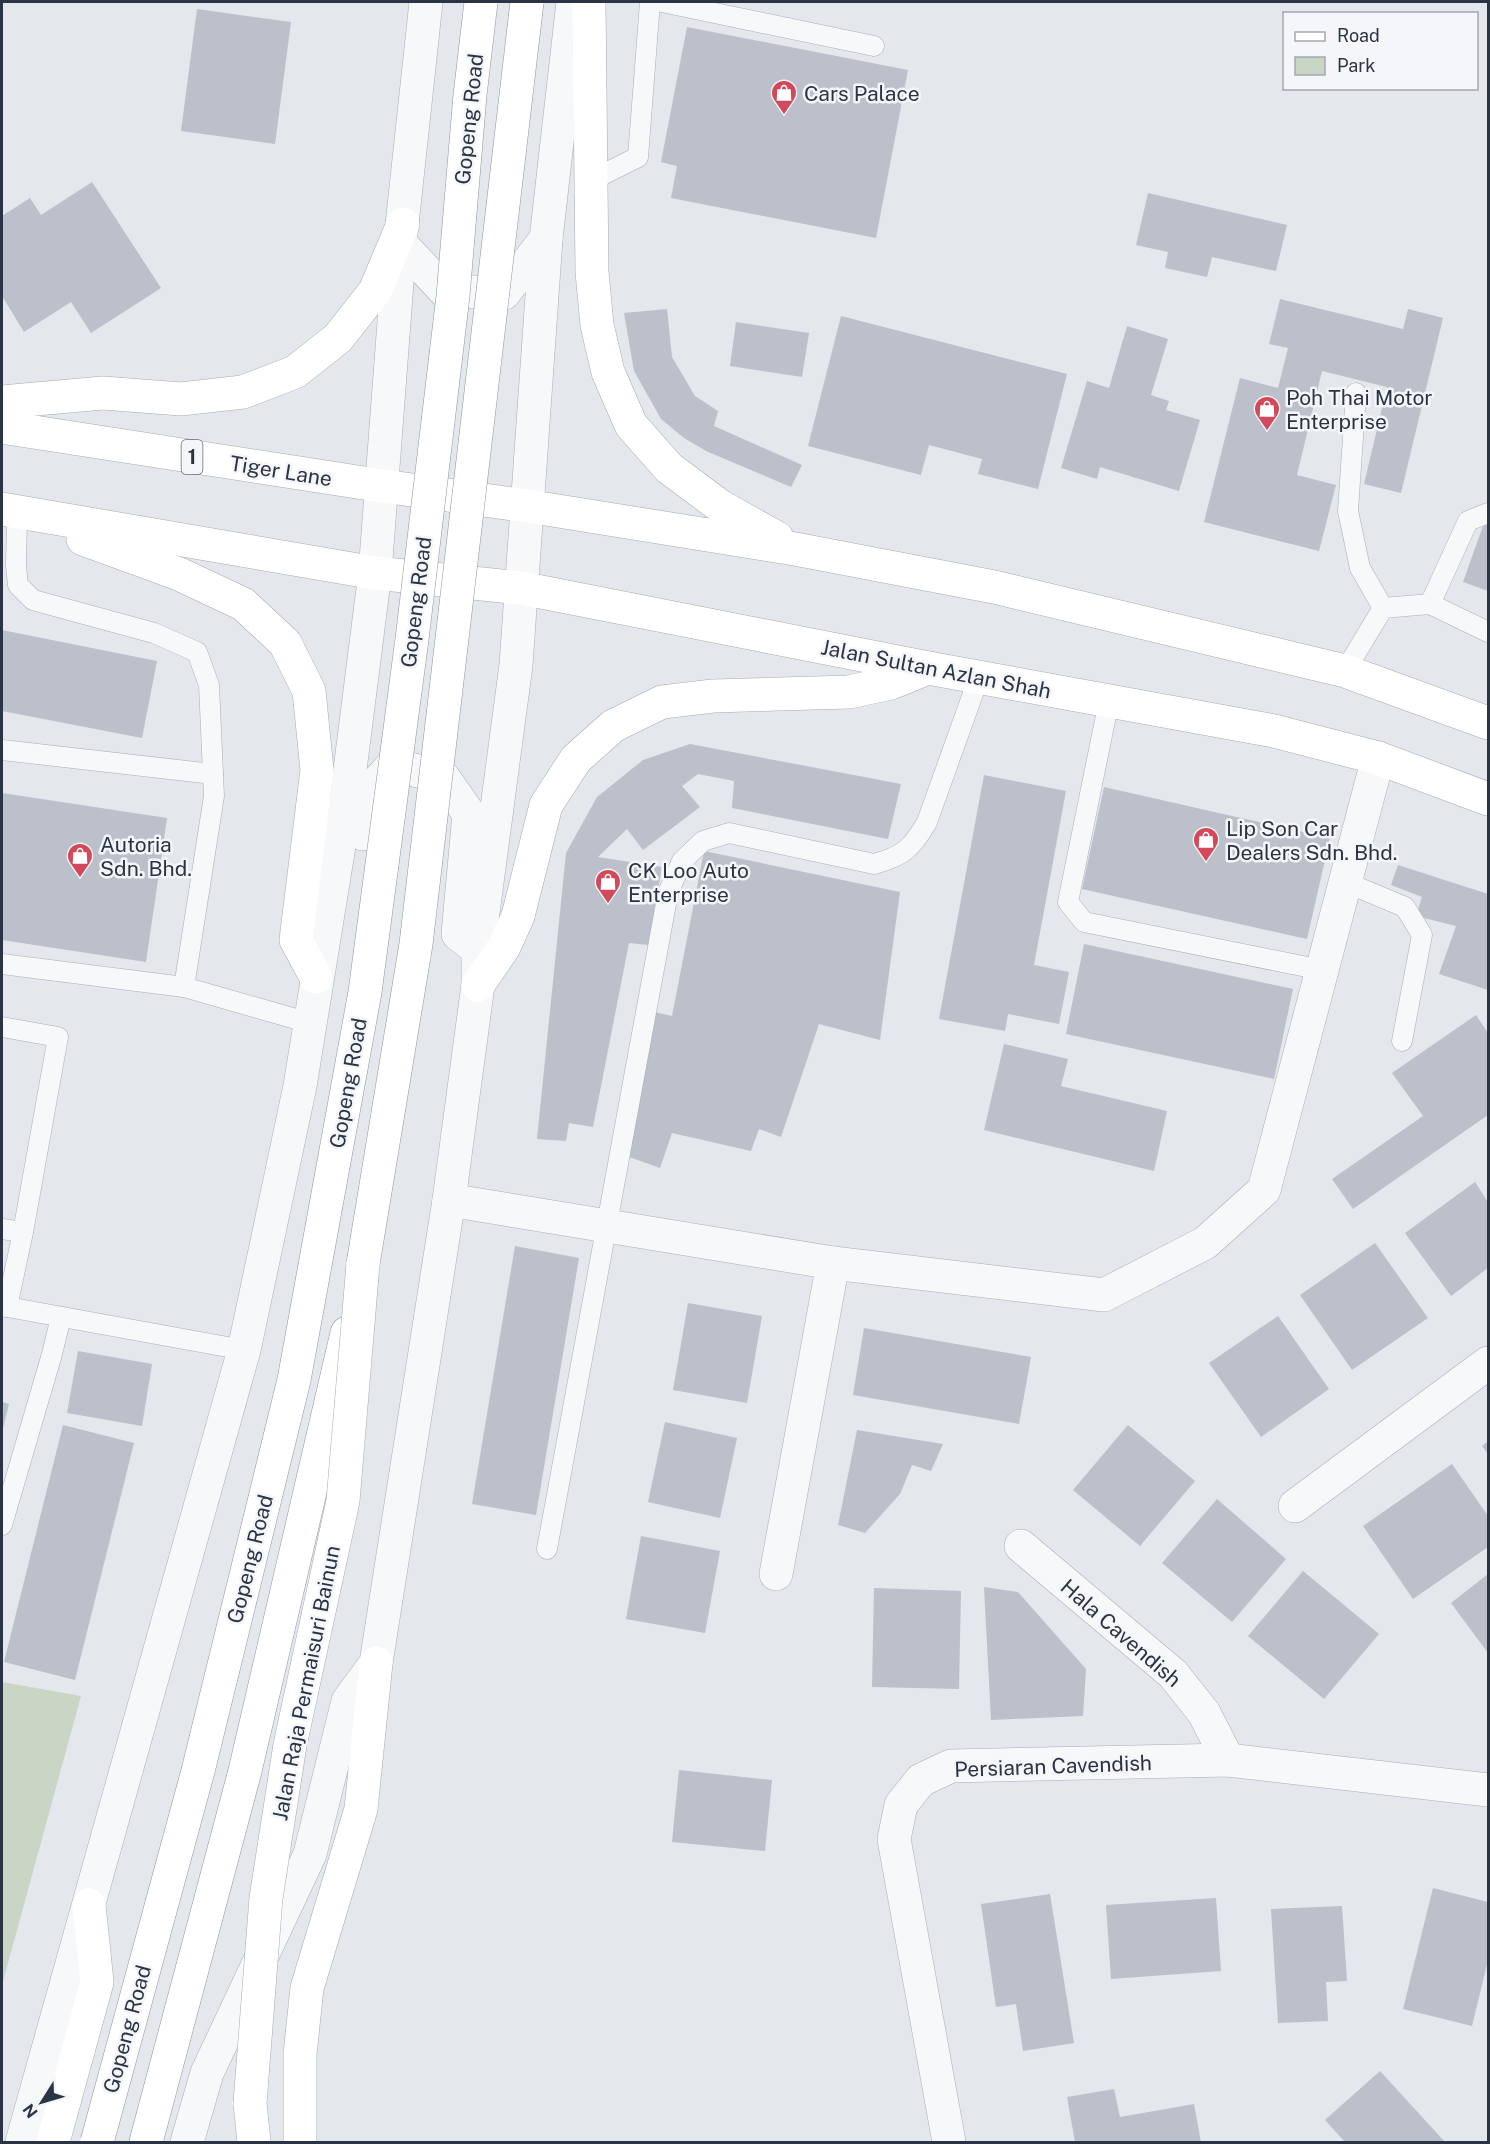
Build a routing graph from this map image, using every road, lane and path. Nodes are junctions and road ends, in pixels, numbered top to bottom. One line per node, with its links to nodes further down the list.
1 (426, 2): 10 (street)
2 (481, 2): 68 (main road, Gopeng Road, bridge)
3 (527, 2): 50 (main road, Gopeng Road, bridge)
4 (573, 2): 11 (street)
5 (589, 2): 9 (main road)
6 (650, 2): 9 (lane)
7 (662, 2): 8 (lane)
8 (874, 46)
9 (592, 180): 19 (main road)
10 (401, 234): 11 (street); 13 (main road); 15 (street)
11 (546, 239): 16 (street)
12 (1356, 393): 23 (lane)
13 (2, 402)
14 (2, 427): 15 (main road, Tiger Lane / 1)
15 (383, 486): 16 (main road, 1); 20 (street)
16 (527, 506): 19 (main road); 21 (street)
17 (1488, 513): 22 (lane)
18 (7, 514): 20 (main road); 32 (lane); 38 (main road)
19 (795, 549): 26 (main road)
20 (375, 573): 21 (main road, Jalan Sultan Azlan Shah); 38 (street)
21 (521, 588): 25 (main road, Jalan Sultan Azlan Shah); 35 (street)
22 (1430, 604): 23 (lane); 24 (lane)
23 (1383, 608): 26 (lane)
24 (1488, 632)
25 (928, 668): 27 (main road, Jalan Sultan Azlan Shah); 39 (main road)
26 (1345, 671): 29 (main road)
27 (979, 677): 28 (main road, Jalan Sultan Azlan Shah); 46 (lane)
28 (1109, 701): 31 (main road, Jalan Sultan Azlan Shah); 37 (lane)
29 (1488, 723)
30 (2, 750): 32 (lane)
31 (1378, 758): 33 (main road, Jalan Sultan Azlan Shah); 34 (street)
32 (213, 774): 40 (lane)
33 (1488, 799)
34 (1345, 882): 37 (street); 43 (lane)
35 (478, 950): 39 (street); 44 (street)
36 (2, 964): 40 (lane)
37 (1322, 970): 49 (street)
38 (316, 977): 41 (street)
39 (478, 986): 45 (street)
40 (184, 987): 41 (lane)
41 (310, 1023): 44 (street)
42 (2, 1027): 48 (lane)
43 (1402, 1041)
44 (300, 1086): 53 (street)
45 (449, 1200): 46 (street); 60 (street)
46 (605, 1226): 49 (street); 58 (lane)
47 (2, 1229): 48 (lane)
48 (23, 1232): 51 (lane)
49 (833, 1263): 59 (street)
50 (363, 1264): 69 (main road, Gopeng Road, bridge); 71 (main road, Jalan Raja Permaisuri Bainun, bridge)
51 (4, 1307): 52 (lane)
52 (62, 1317): 53 (lane); 56 (lane)
53 (244, 1350): 63 (street)
54 (1488, 1363): 55 (street)
55 (1295, 1506)
56 (2, 1525)
57 (1021, 1546): 61 (street, Hala Cavendish)
58 (547, 1549)
59 (776, 1574)
60 (375, 1663): 70 (street); 72 (main road)
61 (1228, 1760): 62 (street, Persiaran Cavendish); 73 (street, Persiaran Cavendish)
62 (1488, 1790)
63 (89, 1905): 66 (street); 67 (main road)
64 (2, 2139): 65 (lane)
65 (12, 2142)
66 (22, 2142)
67 (53, 2142)
68 (97, 2142)
69 (146, 2142)
70 (187, 2142)
71 (254, 2142)
72 (300, 2142)
73 (949, 2142)

